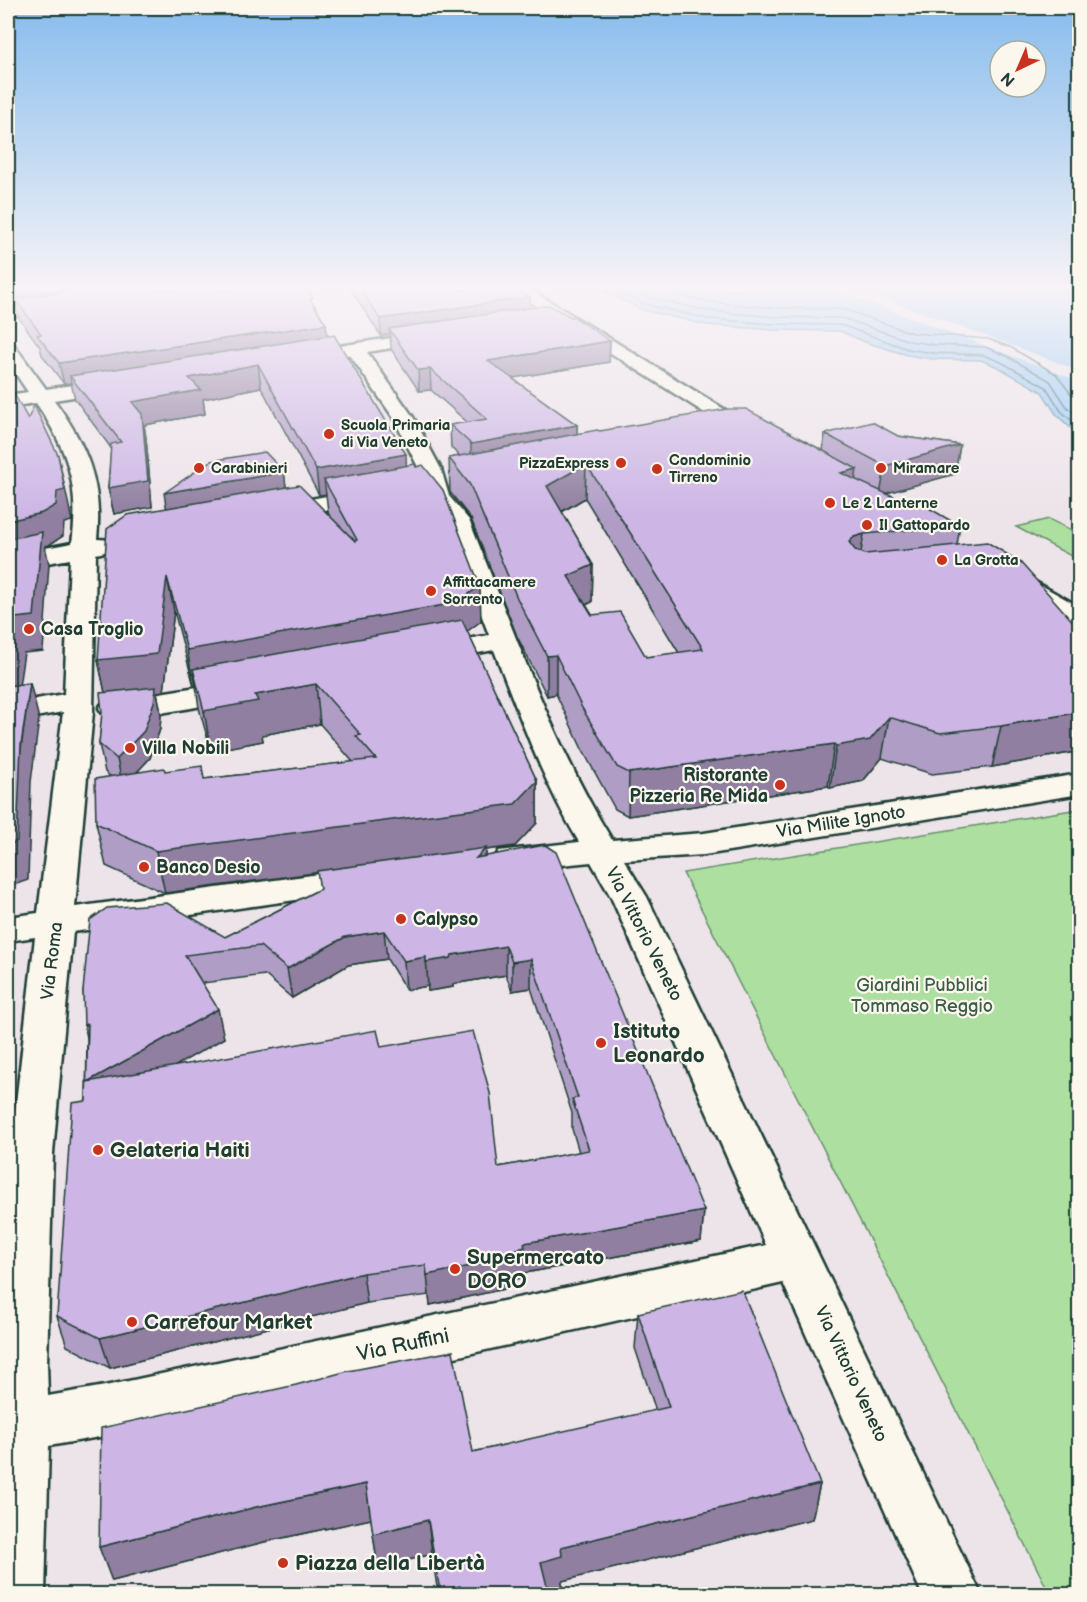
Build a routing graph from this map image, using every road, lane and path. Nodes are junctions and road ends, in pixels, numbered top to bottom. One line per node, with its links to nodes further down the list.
1 (19, 365): 5 (street, Via Roma)
2 (367, 365): 10 (street, Via Vittorio Veneto)
3 (640, 365): 7 (street)
4 (134, 382): 5 (street)
5 (42, 396): 6 (street); 13 (street, Via Roma)
6 (8, 401)
7 (738, 427): 8 (street); 9 (street)
8 (714, 432)
9 (771, 445)
10 (421, 486): 11 (street); 17 (street, Via Vittorio Veneto)
11 (254, 517)
12 (124, 542): 13 (street)
13 (83, 549): 14 (street); 20 (street, Via Roma)
14 (8, 562)
15 (999, 572): 16 (street)
16 (1080, 618)
17 (505, 640): 18 (street); 23 (street, Via Vittorio Veneto)
18 (407, 658)
19 (267, 684): 20 (street)
20 (77, 706): 21 (street); 26 (street, Via Roma)
21 (8, 713)
22 (1080, 784): 23 (street, Via Milite Ignoto)
23 (602, 851): 24 (street, Via Milite Ignoto); 29 (street, Via Vittorio Veneto)
24 (475, 864)
25 (396, 875): 26 (street)
26 (57, 922): 27 (street); 28 (street, Via Roma)
27 (8, 929)
28 (19, 1156): 30 (street, Via Roma)
29 (798, 1259): 30 (street, Via Ruffini); 32 (street, Via Vittorio Veneto)
30 (15, 1426): 31 (street, Via Roma)
31 (16, 1594)
32 (952, 1594)

